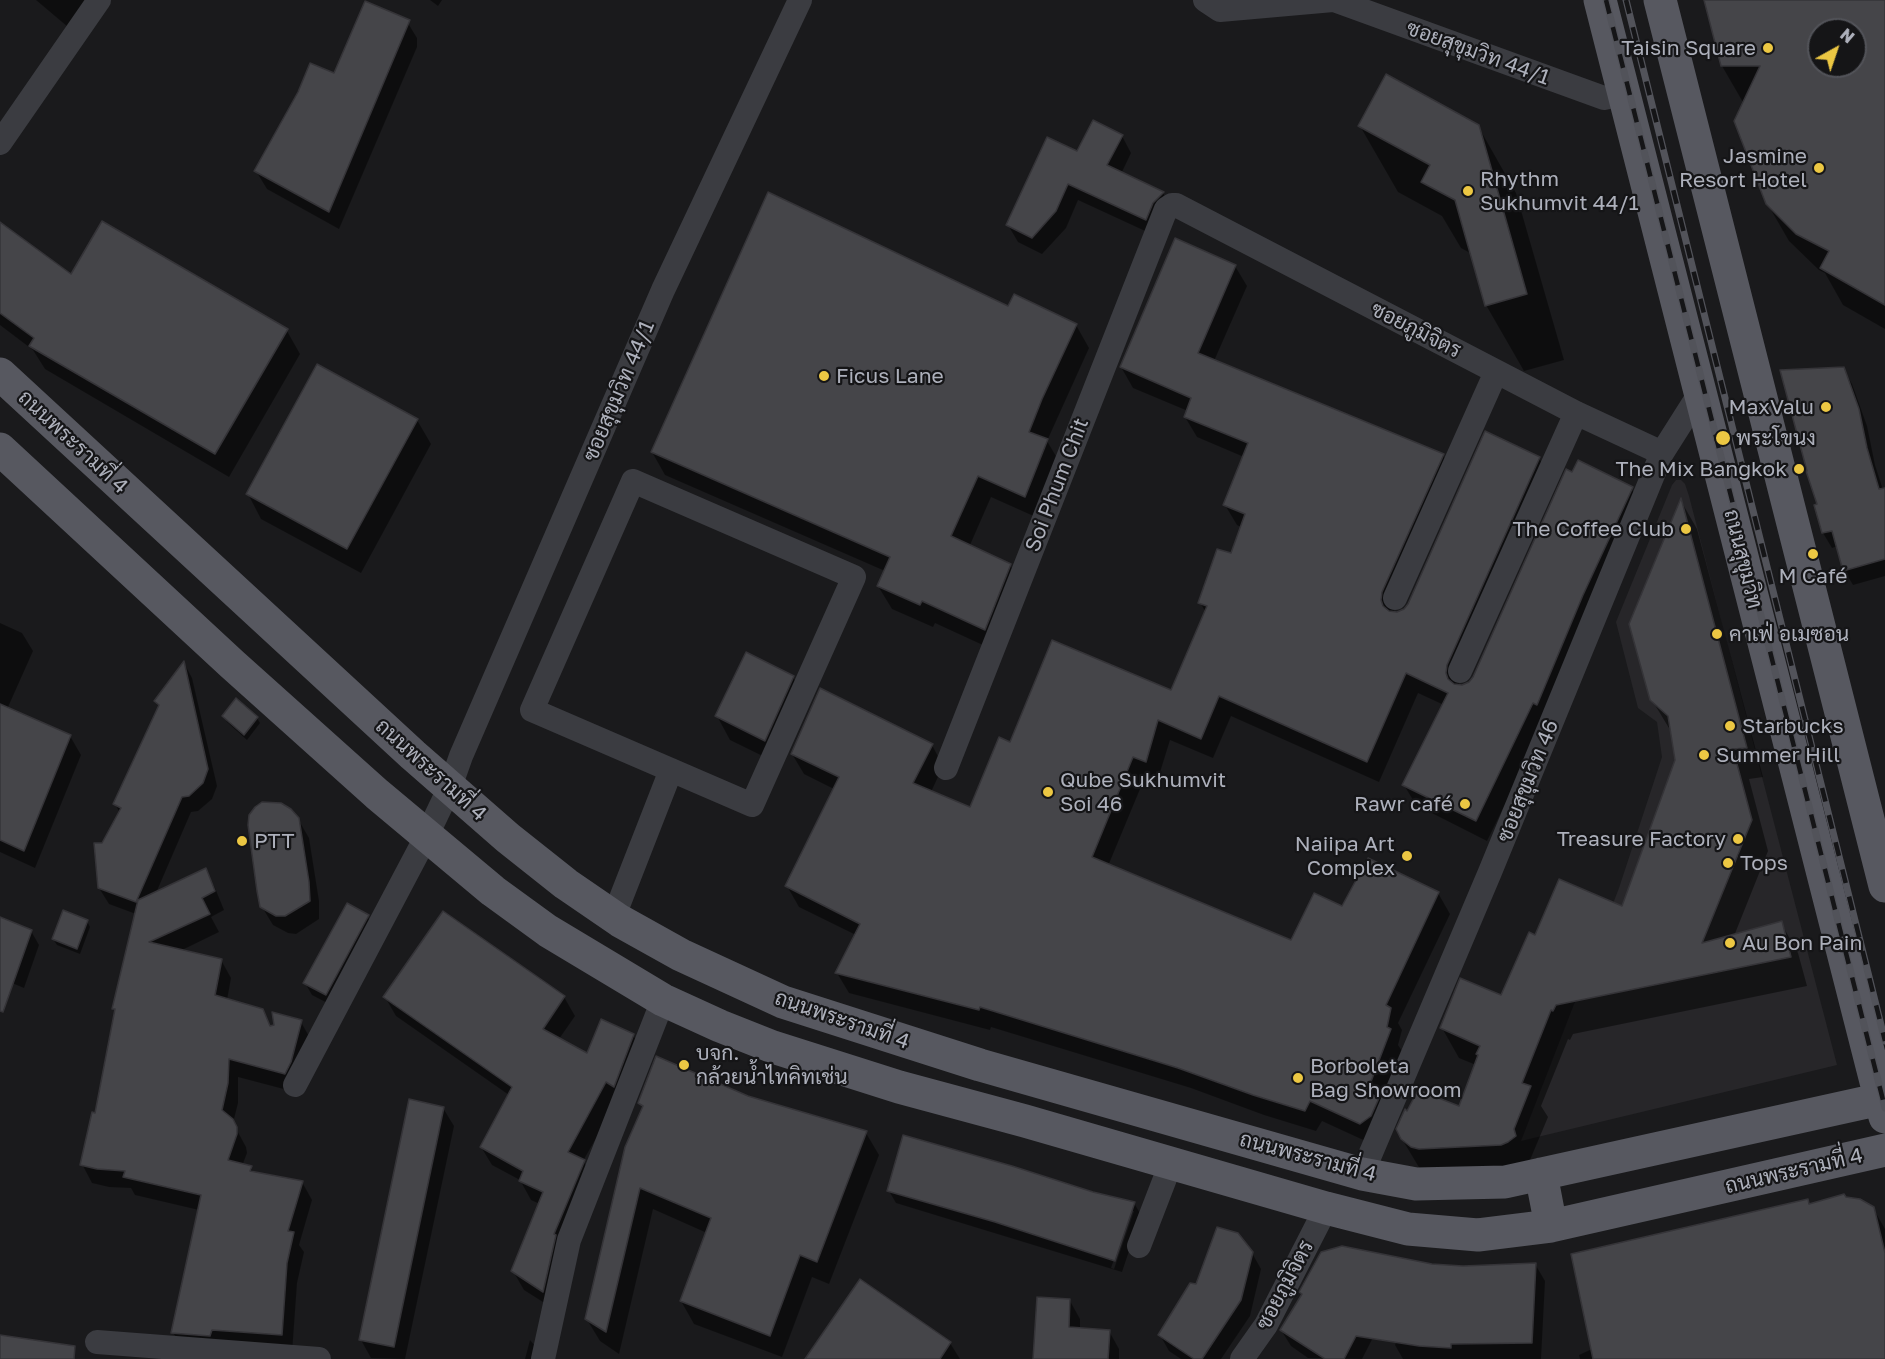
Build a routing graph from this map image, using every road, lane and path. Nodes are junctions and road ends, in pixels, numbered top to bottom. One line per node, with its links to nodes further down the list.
1 (99, 0): 8 (street)
2 (800, 0): 20 (street, ซอยสุขุมวิท 44/1)
3 (1205, 0): 4 (street, ซอยสุขุมวิท 44/1)
4 (1334, 0): 7 (street, ซอยสุขุมวิท 44/1)
5 (1599, 0): 7 (main road, ถนนสุขุมวิท)
6 (1660, 0): 22 (main road)
7 (1623, 94): 12 (main road, ถนนสุขุมวิท)
8 (0, 143)
9 (1172, 205): 10 (street, ซอยภูมิจิตร); 18 (street, Soi Phum Chit)
10 (1496, 372): 13 (street, ซอยภูมิจิตร); 16 (street)
11 (0, 374): 20 (main road, ถนนพระรามที่ 4)
12 (1700, 393): 15 (street, ซอยสุขุมวิท 46); 26 (main road, ถนนสุขุมวิท)
13 (1576, 413): 15 (street, ซอยภูมิจิตร); 17 (street)
14 (0, 449): 21 (main road, ถนนพระรามที่ 4)
15 (1662, 453): 29 (street, ซอยสุขุมวิท 46)
16 (1395, 597)
17 (1460, 671)
18 (946, 768)
19 (671, 770): 19 (street); 23 (street)
20 (450, 787): 21 (street, ซอยสุขุมวิท 44/1); 23 (main road, ถนนพระรามที่ 4)
21 (426, 837): 24 (main road, ถนนพระรามที่ 4); 25 (street, ซอยสุขุมวิท 44/1)
22 (1885, 886)
23 (614, 916): 29 (main road, ถนนพระรามที่ 4)
24 (663, 1000): 28 (main road, ถนนพระรามที่ 4); 37 (street)
25 (295, 1085)
26 (1884, 1105): 30 (main road, ถนนพระรามที่ 4)
27 (1885, 1150): 32 (main road, ถนนพระรามที่ 4)
28 (1171, 1163): 31 (main road, ถนนพระรามที่ 4); 33 (street)
29 (1362, 1174): 30 (main road, ถนนพระรามที่ 4)
30 (1541, 1174): 32 (main road)
31 (1326, 1208): 32 (main road, ถนนพระรามที่ 4); 38 (street, ซอยภูมิจิตร)
32 (1551, 1226)
33 (1139, 1246)
34 (97, 1342): 35 (street)
35 (178, 1354): 36 (street)
36 (311, 1359)
37 (543, 1359)
38 (1242, 1359)

